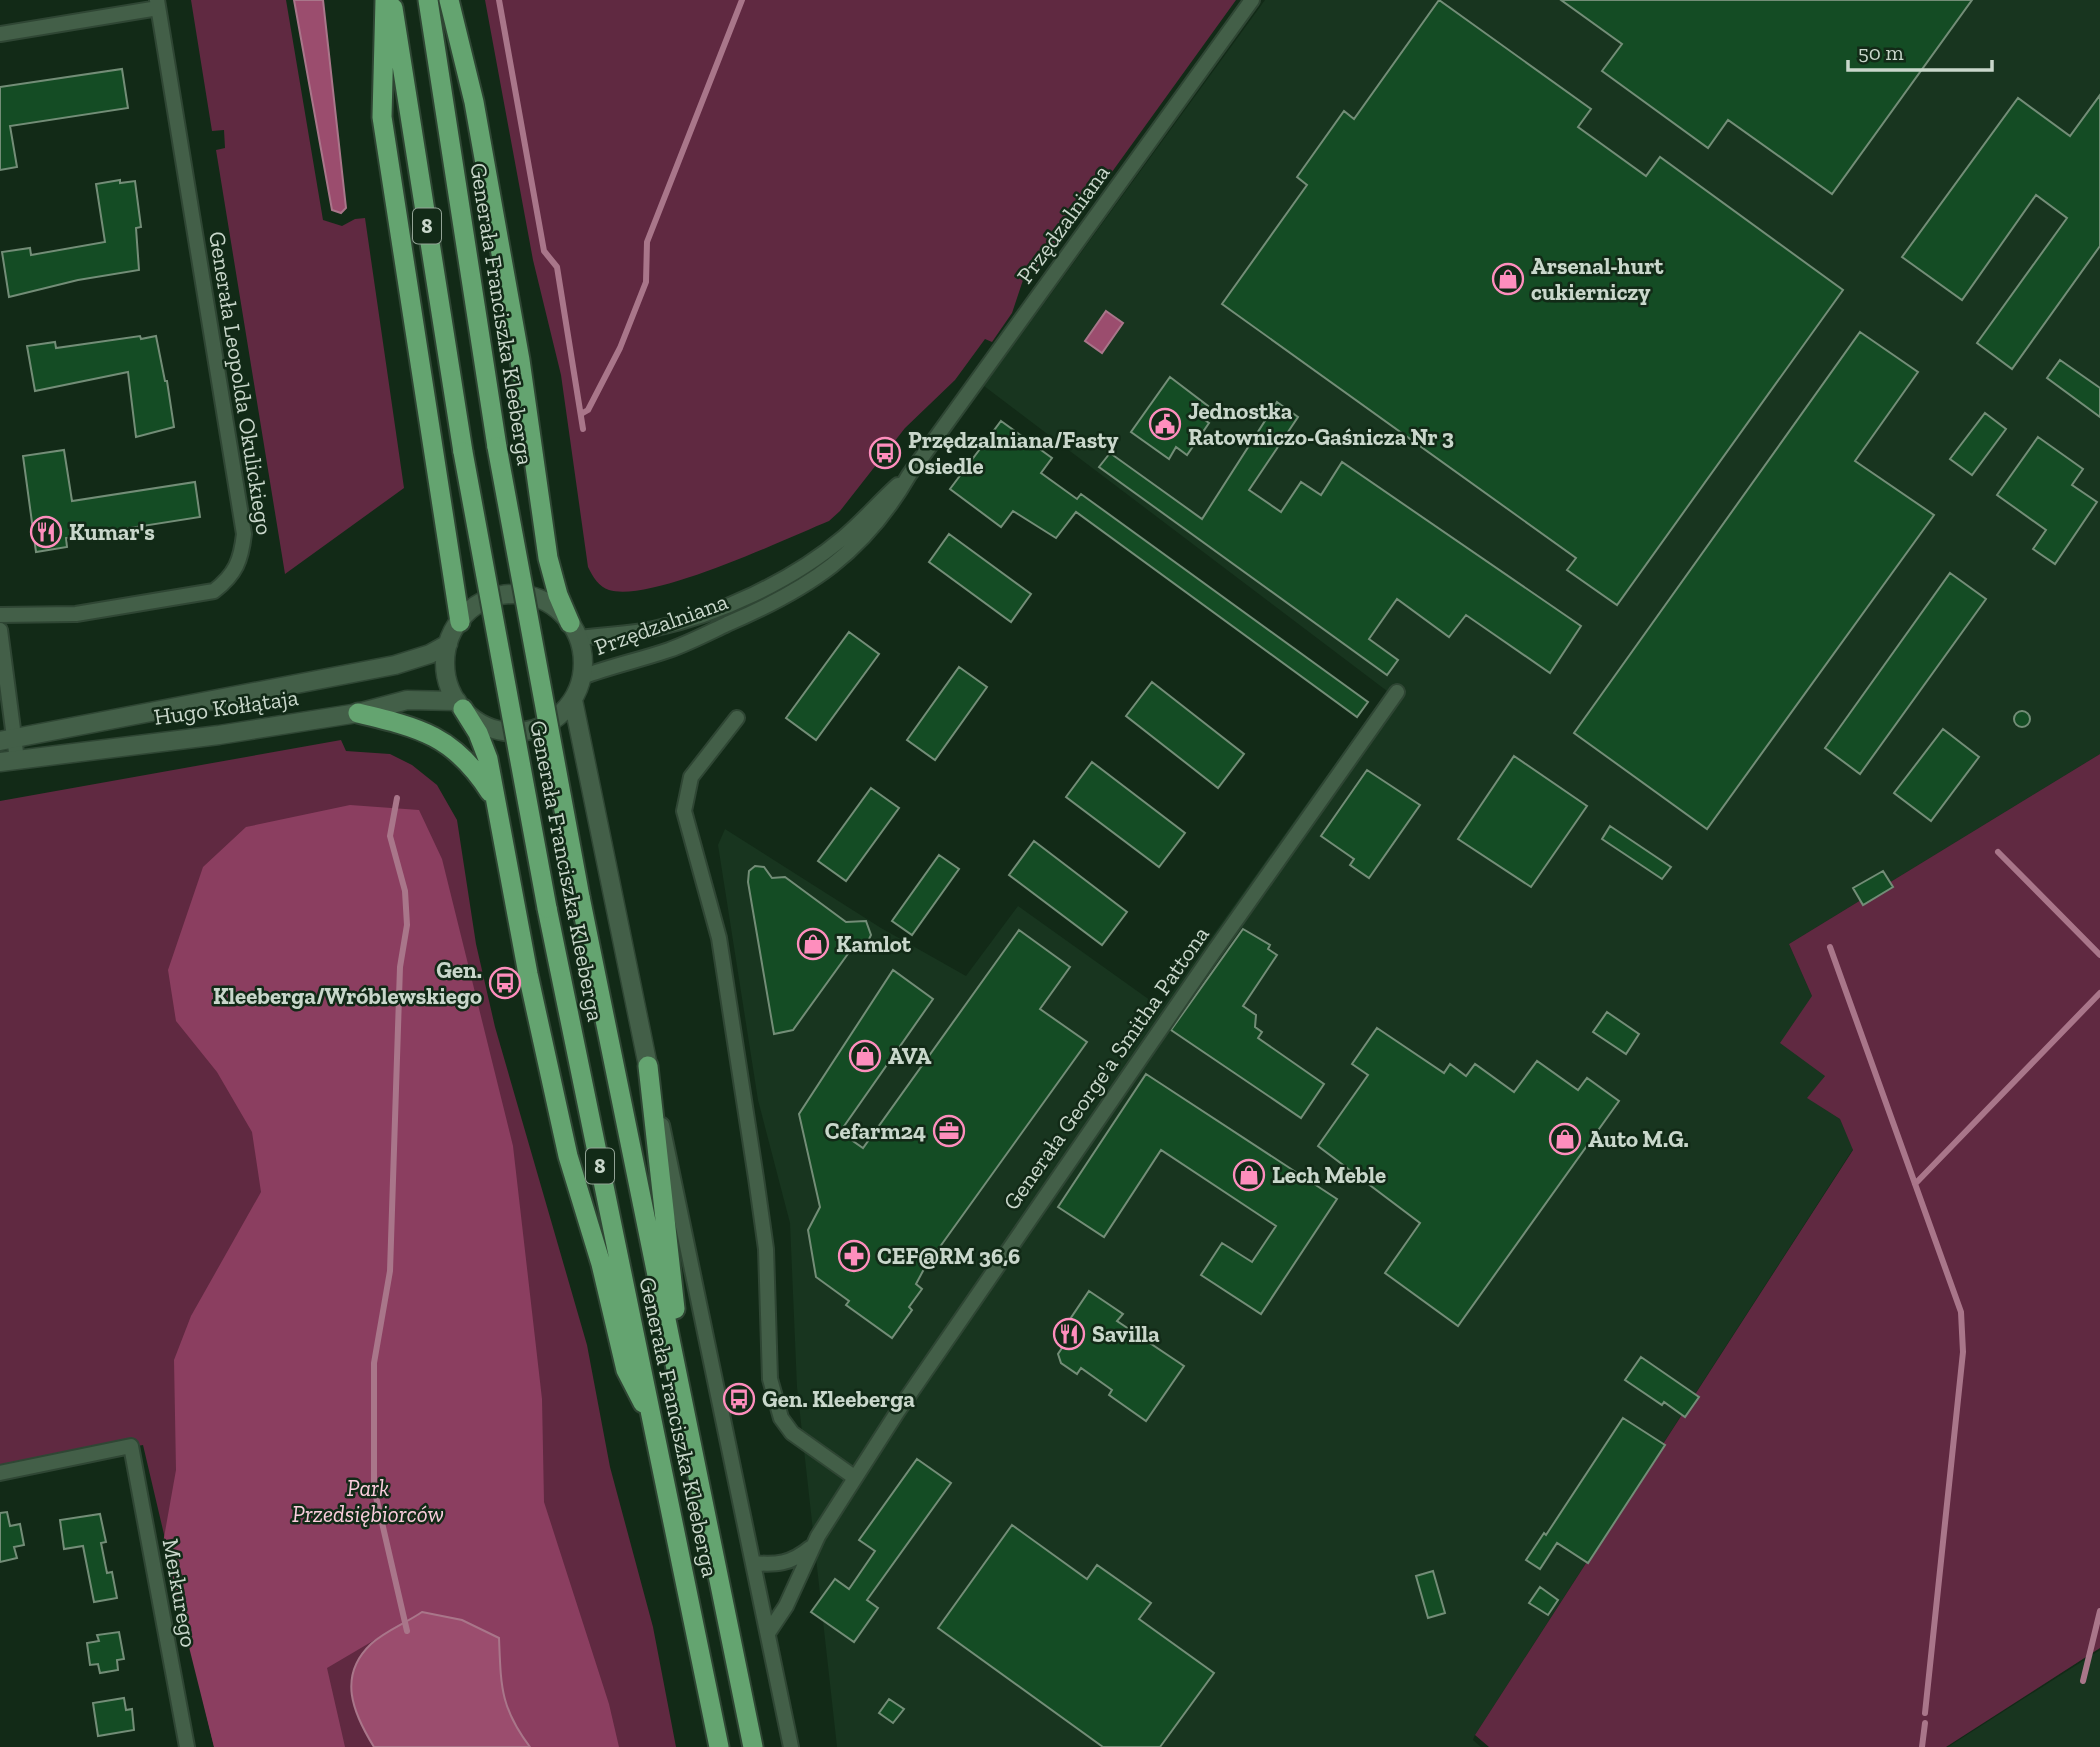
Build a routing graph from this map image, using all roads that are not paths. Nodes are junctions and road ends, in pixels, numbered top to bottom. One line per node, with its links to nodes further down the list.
1 (385, 0): 10 (highway)
2 (392, 0): 25 (highway, Generała Franciszka Kleeberga / 8, bridge)
3 (428, 0): 24 (highway, Generała Franciszka Kleeberga / 8, bridge)
4 (449, 0): 12 (highway)
5 (1252, 0): 8 (street, Przędzalniana)
6 (157, 4): 7 (street); 9 (street, Generała Leopolda Okulickiego)
7 (0, 34)
8 (909, 475): 12 (street, Przędzalniana); 14 (street, Przędzalniana)
9 (0, 615)
10 (460, 622): 12 (street); 13 (street)
11 (0, 630): 20 (street)
12 (575, 630): 14 (street)
13 (448, 644): 17 (street); 20 (street, Hugo Kołłątaja)
14 (582, 677): 16 (street)
15 (1397, 692): 27 (street, Generała George'a Smitha Pattona)
16 (573, 700): 17 (street); 23 (street)
17 (460, 705): 18 (street, Hugo Kołłątaja); 22 (highway)
18 (358, 713): 21 (street, Hugo Kołłątaja); 22 (highway)
19 (737, 718): 27 (street)
20 (7, 740): 21 (street)
21 (9, 761)
22 (495, 799): 25 (highway)
23 (648, 1066): 24 (highway); 29 (street)
24 (684, 1404): 31 (highway, Generała Franciszka Kleeberga / 8)
25 (654, 1424): 32 (highway, Generała Franciszka Kleeberga / 8)
26 (0, 1473): 33 (street, Merkurego)
27 (854, 1476): 28 (street, Generała George'a Smitha Pattona)
28 (814, 1545): 29 (street, Generała George'a Smitha Pattona); 30 (street, Generała George'a Smitha Pattona)
29 (753, 1563): 30 (street)
30 (768, 1633): 38 (street)
31 (731, 1634): 36 (highway, Generała Franciszka Kleeberga / 8); 37 (highway)
32 (710, 1708): 34 (highway); 35 (highway, Generała Franciszka Kleeberga / 8)
33 (187, 1747)
34 (713, 1747)
35 (719, 1747)
36 (752, 1747)
37 (767, 1747)
38 (790, 1747)

